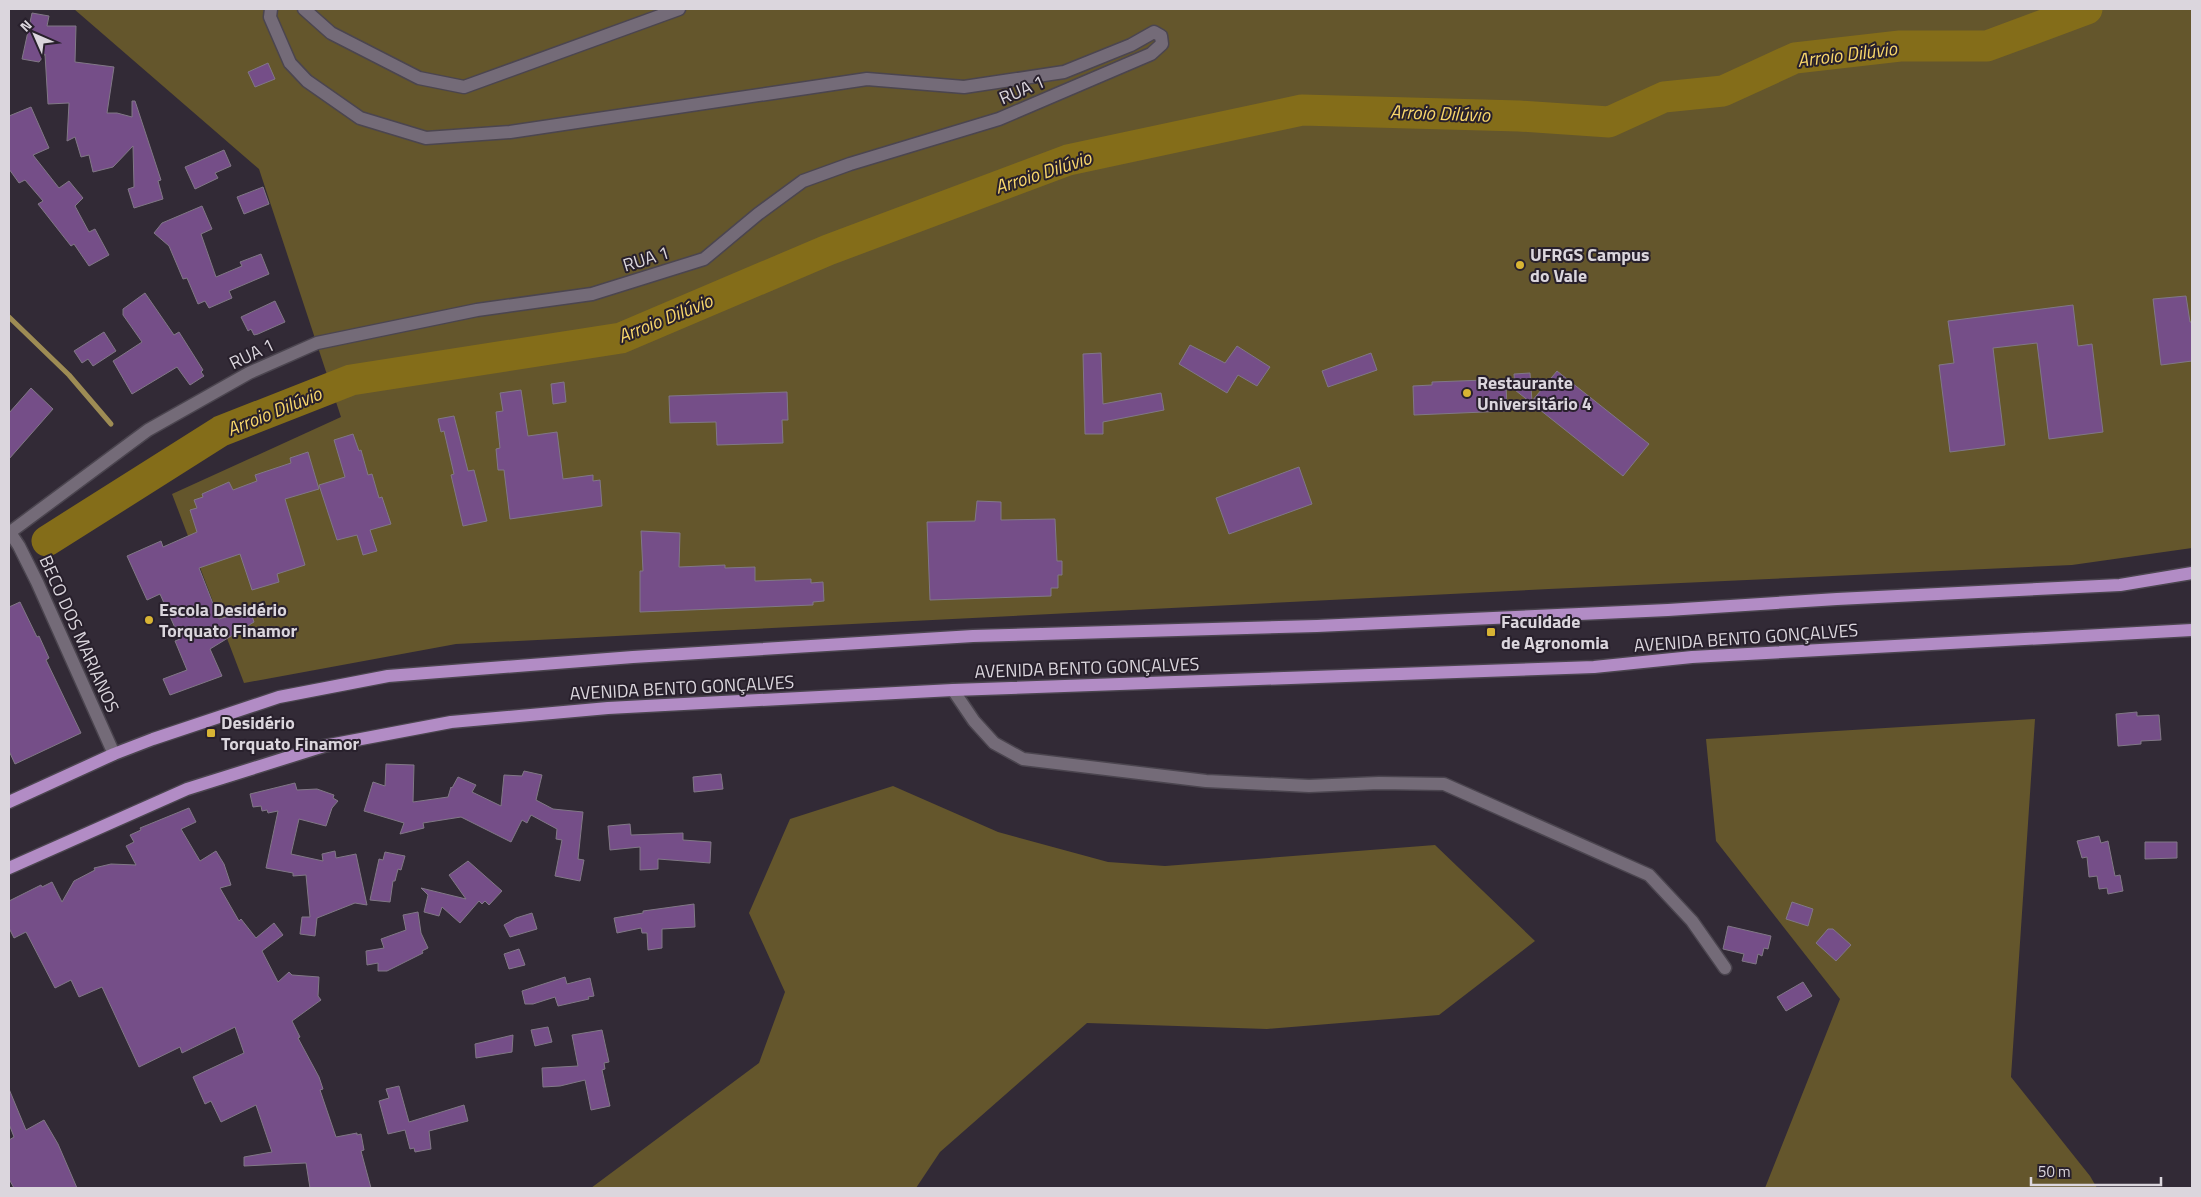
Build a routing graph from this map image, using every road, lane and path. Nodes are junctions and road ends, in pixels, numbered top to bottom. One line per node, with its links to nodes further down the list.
1 (271, 9): 4 (street, RUA 1)
2 (304, 9): 3 (street)
3 (679, 9)
4 (10, 532): 8 (street, BECO DOS MARIANOS)
5 (2192, 574): 8 (main road, AVENIDA BENTO GONÇALVES)
6 (2192, 630): 7 (main road, AVENIDA BENTO GONÇALVES)
7 (954, 690): 10 (main road, AVENIDA BENTO GONÇALVES); 11 (street)
8 (114, 754): 9 (main road, AVENIDA BENTO GONÇALVES)
9 (9, 802)
10 (9, 868)
11 (1725, 968)

